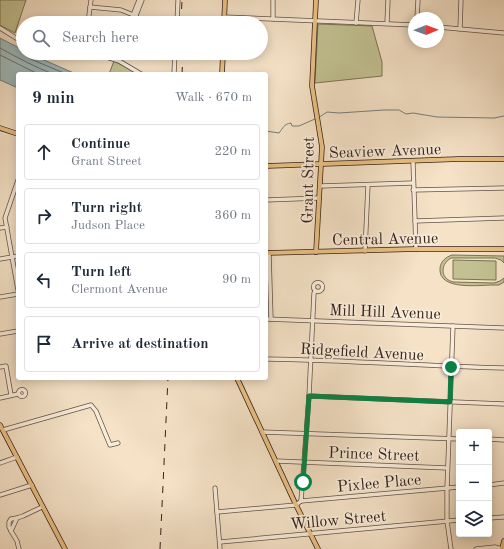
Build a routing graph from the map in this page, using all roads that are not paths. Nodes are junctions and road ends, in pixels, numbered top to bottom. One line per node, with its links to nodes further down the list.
1 (91, 0): 12 (street)
2 (139, 0): 14 (street)
3 (142, 0): 14 (street)
4 (178, 0): 16 (street)
5 (225, 0): 17 (main road)
6 (273, 0): 19 (street)
7 (316, 0): 20 (main road, Grant Street)
8 (358, 0): 21 (street)
9 (388, 0): 22 (street)
10 (418, 0): 13 (street)
11 (461, 0): 26 (street)
12 (90, 6): 14 (street); 15 (street)
13 (417, 12)
14 (135, 15)
15 (89, 16)
16 (177, 16)
17 (224, 16)
18 (268, 19): 19 (street)
19 (272, 19): 20 (street)
20 (315, 21): 21 (street); 39 (main road, Grant Street)
21 (356, 23): 22 (street)
22 (387, 23): 23 (street)
23 (408, 25)
24 (0, 28): 28 (street)
25 (444, 28): 26 (street)
26 (460, 29): 27 (street)
27 (504, 33)
28 (16, 38)
29 (117, 60): 32 (street)
30 (175, 60): 33 (street)
31 (223, 60): 34 (main road)
32 (138, 72)
33 (174, 72)
34 (222, 72)
35 (0, 128): 36 (main road)
36 (16, 133)
37 (504, 159): 38 (main road, Seaview Avenue)
38 (413, 162): 39 (main road, Seaview Avenue); 41 (street)
39 (321, 165): 40 (main road, Seaview Avenue); 44 (main road, Grant Street)
40 (268, 166)
41 (413, 183): 42 (street); 46 (street)
42 (368, 185): 44 (street); 55 (street)
43 (16, 186): 51 (street)
44 (320, 186): 47 (main road, Grant Street)
45 (504, 188): 46 (street)
46 (413, 190): 50 (street)
47 (319, 198): 48 (street); 56 (main road, Grant Street)
48 (268, 200)
49 (504, 218): 50 (street)
50 (416, 222): 53 (street)
51 (7, 227): 52 (street); 59 (street)
52 (0, 228)
53 (416, 249): 54 (main road, Central Avenue); 55 (main road, Central Avenue)
54 (504, 249)
55 (365, 251): 56 (main road, Central Avenue)
56 (316, 252): 57 (main road, Central Avenue)
57 (268, 253): 65 (street)
58 (16, 256): 59 (street)
59 (12, 257): 60 (street); 61 (street)
60 (0, 259)
61 (16, 279)
62 (316, 291): 66 (street)
63 (16, 294): 64 (street)
64 (0, 297)
65 (271, 319): 66 (street, Mill Hill Avenue)
66 (312, 321): 67 (street, Mill Hill Avenue); 72 (street)
67 (453, 326): 68 (street, Mill Hill Avenue); 74 (street)
68 (504, 328)
69 (16, 331): 70 (street)
70 (0, 334)
71 (268, 359): 72 (street, Ridgefield Avenue)
72 (310, 360): 74 (street, Ridgefield Avenue); 79 (street)
73 (0, 367): 78 (street)
74 (451, 367): 75 (street, Ridgefield Avenue); 81 (street)
75 (504, 368)
76 (238, 380): 85 (main road)
77 (18, 394): 78 (street)
78 (11, 395): 80 (street)
79 (309, 396): 81 (street); 86 (street)
80 (0, 398)
81 (450, 402): 82 (street); 87 (street)
82 (504, 404)
83 (0, 425): 84 (main road)
84 (1, 430): 91 (street); 92 (main road)
85 (262, 432): 86 (street); 93 (main road)
86 (306, 433): 87 (street); 95 (street)
87 (449, 438): 88 (street); 96 (street)
88 (456, 438)
89 (492, 439): 90 (street)
90 (504, 440)
91 (118, 443)
92 (17, 457): 94 (street); 98 (main road)
93 (276, 461): 95 (street, Prince Street); 105 (main road)
94 (0, 463)
95 (304, 463): 96 (street, Prince Street); 104 (street)
96 (447, 468): 102 (street)
97 (504, 483): 99 (street)
98 (32, 485): 103 (street); 106 (main road)
99 (492, 485)
100 (214, 488): 107 (street)
101 (456, 488): 102 (street, Pixlee Place)
102 (447, 489): 104 (street, Pixlee Place); 112 (street)
103 (0, 495)
104 (301, 501): 105 (street)
105 (296, 505): 107 (street); 114 (main road)
106 (42, 507): 109 (street); 118 (main road)
107 (217, 512): 116 (street)
108 (504, 516): 110 (street)
109 (16, 518): 113 (street); 113 (street)
110 (492, 518)
111 (456, 520): 112 (street, Willow Street)
112 (447, 521): 114 (street, Willow Street); 121 (street)
113 (11, 531): 117 (street)
114 (311, 534): 116 (street, Willow Street); 120 (main road)
115 (504, 541): 123 (main road)
116 (220, 542): 119 (street)
117 (19, 549)
118 (64, 549)
119 (220, 549)
120 (318, 549)
121 (451, 549)
122 (476, 549): 123 (street)
123 (502, 549)

